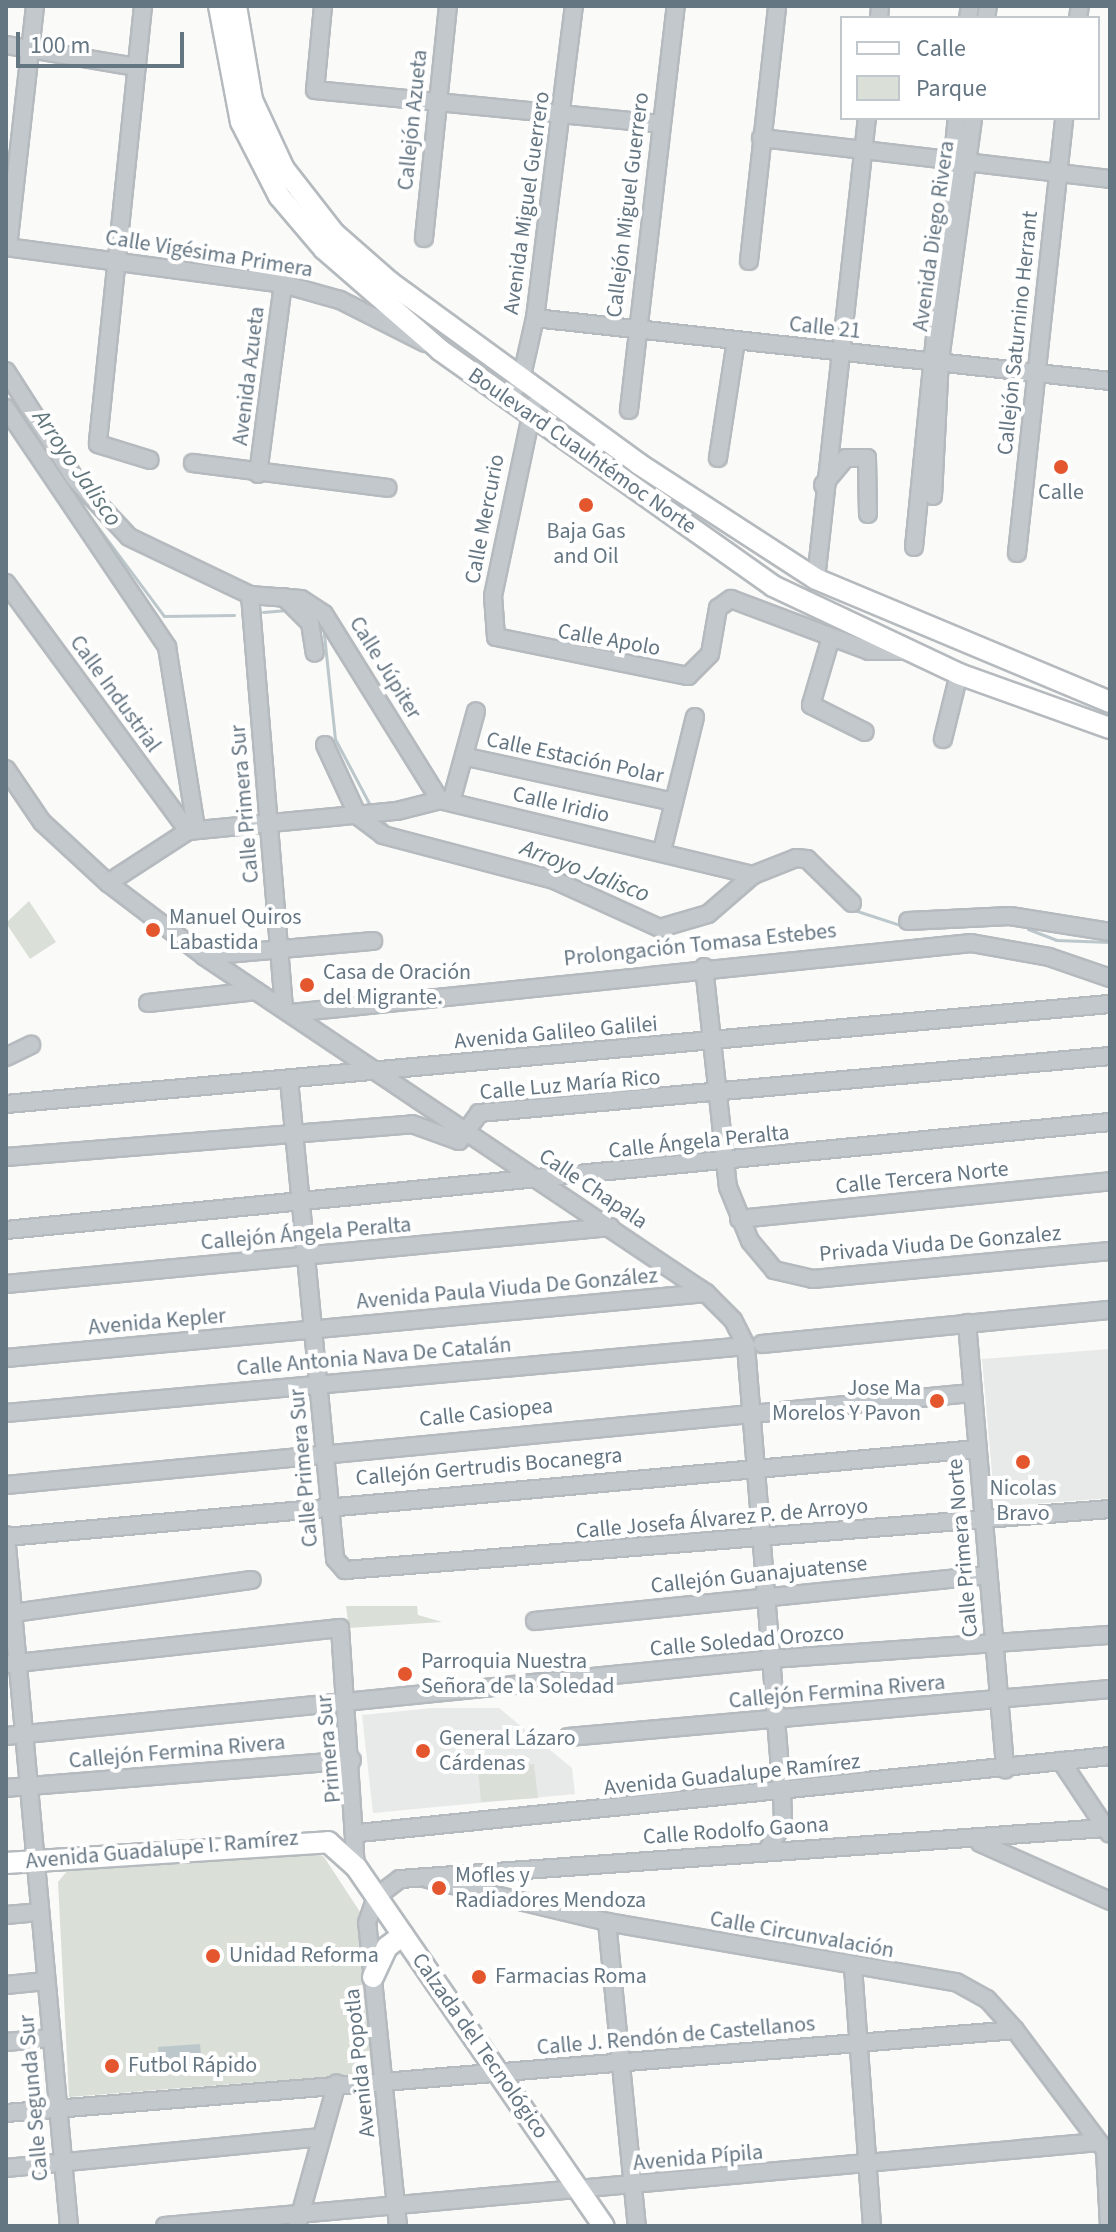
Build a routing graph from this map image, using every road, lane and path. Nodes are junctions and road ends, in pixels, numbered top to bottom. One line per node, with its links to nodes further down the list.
1 (35, 6): 11 (street)
2 (143, 6): 12 (street)
3 (219, 6): 33 (main road, Boulevard Cuauhtémoc Norte)
4 (236, 6): 38 (main road, Boulevard Cuauhtémoc Norte)
5 (323, 6): 13 (street)
6 (448, 6): 13 (street, Callejón Azueta)
7 (574, 6): 14 (street, Avenida Miguel Guerrero)
8 (676, 6): 19 (street, Callejón Miguel Guerrero)
9 (777, 6): 20 (street)
10 (6, 45): 11 (street)
11 (30, 48): 12 (street); 26 (street)
12 (136, 67): 28 (street)
13 (436, 103): 14 (street); 25 (street, Callejón Azueta)
14 (561, 118): 19 (street); 30 (street, Avenida Miguel Guerrero)
15 (867, 120): 21 (street)
16 (957, 120): 22 (street, Avenida Diego Rivera)
17 (972, 120): 22 (street, Avenida Diego Rivera)
18 (1064, 120): 23 (street, Callejón Saturnino Herrant)
19 (660, 124): 31 (street, Callejón Miguel Guerrero)
20 (761, 138): 21 (street); 27 (street)
21 (864, 152): 22 (street); 34 (street)
22 (960, 161): 23 (street); 35 (street, Avenida Diego Rivera)
23 (1056, 173): 24 (street); 37 (street, Callejón Saturnino Herrant)
24 (1110, 179)
25 (424, 238)
26 (7, 247): 28 (street, Calle Vigésima Primera)
27 (749, 261)
28 (112, 262): 29 (street, Calle Vigésima Primera); 46 (street)
29 (283, 284): 33 (street, Calle Vigésima Primera); 48 (street, Avenida Azueta)
30 (535, 318): 31 (street, Calle 21); 38 (street, Avenida Miguel Guerrero)
31 (633, 330): 32 (street, Calle 21); 43 (street, Callejón Miguel Guerrero)
32 (736, 341): 34 (street, Calle 21); 45 (street)
33 (440, 350): 41 (main road, Boulevard Cuauhtémoc Norte)
34 (838, 352): 35 (street, Calle 21); 49 (street)
35 (934, 360): 37 (street, Calle 21); 51 (street); 53 (street)
36 (6, 371): 57 (street, Calle Júpiter)
37 (1037, 372): 39 (street, Calle 21); 54 (street, Callejón Saturnino Herrant)
38 (521, 380): 40 (main road, Boulevard Cuauhtémoc Norte); 41 (street, Avenida Miguel Guerrero)
39 (1110, 381)
40 (540, 395): 44 (street, Calle Mercurio); 55 (main road, Boulevard Cuauhtémoc Norte)
41 (507, 400): 44 (main road, Boulevard Cuauhtémoc Norte)
42 (6, 408): 77 (street)
43 (629, 410)
44 (528, 415): 60 (street, Calle Mercurio); 61 (main road, Boulevard Cuauhtémoc Norte)
45 (718, 458)
46 (150, 460)
47 (193, 463): 48 (street)
48 (258, 474): 50 (street)
49 (823, 485): 52 (street); 55 (street)
50 (387, 488)
51 (933, 496)
52 (868, 514)
53 (914, 547)
54 (1017, 553)
55 (816, 579): 64 (main road, Boulevard Cuauhtémoc Norte)
56 (6, 583): 77 (street, Calle Industrial)
57 (250, 595): 58 (street, Calle Júpiter); 76 (street, Calle Primera Sur)
58 (289, 605): 62 (street); 73 (street, Calle Júpiter)
59 (831, 637): 60 (street, Calle Apolo); 61 (street); 68 (street)
60 (512, 645)
61 (907, 651): 63 (main road, Boulevard Cuauhtémoc Norte)
62 (315, 653)
63 (959, 674): 67 (main road, Boulevard Cuauhtémoc Norte); 69 (street)
64 (1110, 702)
65 (476, 711): 71 (street)
66 (695, 717): 74 (street)
67 (1110, 728)
68 (865, 732)
69 (943, 739)
70 (325, 745): 75 (street)
71 (467, 757): 73 (street); 74 (street, Calle Estación Polar)
72 (6, 769): 80 (street, Calle Chapala)
73 (446, 801): 75 (street, Calle Iridio); 78 (street, Calle Iridio)
74 (674, 802): 78 (street)
75 (360, 816): 76 (street, Calle Iridio); 79 (street)
76 (269, 824): 77 (street, Calle Iridio); 87 (street, Calle Primera Sur)
77 (192, 830): 80 (street)
78 (662, 851): 79 (street, Calle Iridio)
79 (753, 875): 81 (street)
80 (108, 883): 88 (street, Calle Chapala)
81 (852, 903)
82 (908, 921): 83 (street)
83 (941, 921): 84 (street); 86 (street)
84 (1110, 932)
85 (373, 941): 87 (street)
86 (937, 945): 89 (street, Prolongación Tomasa Estebes); 90 (street, Prolongación Tomasa Estebes)
87 (279, 950): 88 (street); 94 (street, Calle Primera Sur)
88 (204, 956): 91 (street, Calle Chapala)
89 (704, 967): 94 (street, Prolongación Tomasa Estebes); 95 (street)
90 (1110, 978)
91 (256, 991): 92 (street); 94 (street, Calle Chapala)
92 (148, 1003)
93 (1110, 1004): 95 (street, Avenida Galileo Galilei)
94 (287, 1011): 99 (street, Calle Chapala)
95 (712, 1041): 99 (street, Avenida Galileo Galilei); 101 (street)
96 (31, 1045): 98 (street)
97 (1110, 1056): 101 (street, Calle Luz María Rico)
98 (6, 1057)
99 (378, 1072): 100 (street, Avenida Galileo Galilei); 104 (street, Calle Chapala)
100 (289, 1080): 102 (street, Avenida Galileo Galilei); 105 (street, Calle Primera Sur)
101 (717, 1095): 104 (street, Calle Luz María Rico); 107 (street)
102 (6, 1104)
103 (1110, 1122): 107 (street, Calle Ángela Peralta)
104 (466, 1126): 105 (street, Calle Luz María Rico); 108 (street, Calle Chapala)
105 (294, 1134): 106 (street, Calle Luz María Rico); 110 (street, Calle Primera Sur)
106 (6, 1157)
107 (724, 1163): 108 (street, Calle Ángela Peralta); 111 (street)
108 (538, 1180): 110 (street, Calle Ángela Peralta); 112 (street, Calle Chapala)
109 (1110, 1181): 111 (street, Calle Tercera Norte)
110 (301, 1202): 113 (street, Calle Ángela Peralta); 115 (street, Calle Primera Sur)
111 (739, 1219): 114 (street, Privada Viuda De Gonzalez)
112 (610, 1227): 115 (street, Callejón Ángela Peralta); 117 (street, Calle Chapala)
113 (6, 1230)
114 (1110, 1251)
115 (306, 1256): 116 (street, Callejón Ángela Peralta); 120 (street, Calle Primera Sur)
116 (6, 1284)
117 (706, 1293): 120 (street, Avenida Paula Viuda De González); 121 (street, Calle Chapala)
118 (1110, 1310): 119 (street, Calle Antonia Nava De Catalán)
119 (967, 1323): 121 (street, Calle Antonia Nava De Catalán); 124 (street, Calle Primera Norte)
120 (313, 1329): 122 (street, Avenida Kepler); 123 (street, Calle Primera Sur)
121 (754, 1345): 123 (street, Calle Antonia Nava De Catalán); 125 (street)
122 (6, 1358)
123 (318, 1384): 126 (street, Calle Antonia Nava De Catalán); 128 (street, Calle Primera Sur)
124 (972, 1393): 125 (street, Calle Casiopea); 127 (street, Calle Primera Norte)
125 (749, 1409): 128 (street, Calle Casiopea); 129 (street)
126 (6, 1413)
127 (976, 1449): 129 (street, Callejón Gertrudis Bocanegra); 133 (street, Calle Primera Norte)
128 (325, 1452): 130 (street, Calle Casiopea); 131 (street, Calle Primera Sur)
129 (756, 1464): 131 (street, Callejón Gertrudis Bocanegra); 135 (street)
130 (6, 1485)
131 (330, 1504): 134 (street, Callejón Gertrudis Bocanegra); 136 (street, Calle Primera Sur)
132 (1110, 1509): 133 (street, Calle Josefa Álvarez P. de Arroyo)
133 (983, 1520): 135 (street, Calle Josefa Álvarez P. de Arroyo); 137 (street, Calle Primera Norte)
134 (6, 1536): 140 (street, Calle Segunda Sur)
135 (760, 1538): 136 (street, Calle Josefa Álvarez P. de Arroyo); 139 (street)
136 (338, 1565)
137 (988, 1575): 139 (street, Callejón Guanajuatense); 143 (street, Calle Primera Norte)
138 (252, 1580): 140 (street)
139 (765, 1595): 141 (street, Callejón Guanajuatense); 144 (street)
140 (10, 1613): 145 (street, Calle Segunda Sur)
141 (535, 1621)
142 (1110, 1635): 143 (street, Calle Soledad Orozco)
143 (994, 1645): 144 (street, Calle Soledad Orozco); 147 (street, Calle Primera Norte)
144 (772, 1659): 148 (street, Calle Soledad Orozco); 149 (street)
145 (11, 1664): 148 (street, Primera Sur); 150 (street, Calle Segunda Sur)
146 (1110, 1689): 147 (street, Callejón Fermina Rivera)
147 (998, 1699): 149 (street, Callejón Fermina Rivera); 155 (street, Calle Primera Norte)
148 (347, 1703): 150 (street, Calle Soledad Orozco); 153 (street, Primera Sur)
149 (775, 1720): 151 (street, Callejón Fermina Rivera); 158 (street)
150 (14, 1736): 156 (street, Calle Segunda Sur)
151 (568, 1737)
152 (1110, 1756): 154 (street, Avenida Guadalupe Ramírez)
153 (352, 1760): 156 (street, Callejón Fermina Rivera); 160 (street, Primera Sur)
154 (1061, 1761): 155 (street, Avenida Guadalupe Ramírez); 159 (street)
155 (1005, 1769): 158 (street, Avenida Guadalupe Ramírez)
156 (27, 1786): 157 (street, Callejón Fermina Rivera); 163 (street, Calle Segunda Sur)
157 (6, 1788)
158 (782, 1792): 160 (street, Avenida Guadalupe Ramírez); 162 (street)
159 (1107, 1831): 161 (street, Calle Rodolfo Gaona)
160 (359, 1833): 165 (street, Primera Sur)
161 (974, 1841): 162 (street, Calle Rodolfo Gaona); 168 (street)
162 (768, 1849): 166 (street, Calle Rodolfo Gaona)
163 (34, 1860): 164 (main road, Avenida Guadalupe I. Ramírez); 165 (main road, Avenida Guadalupe I. Ramírez); 169 (street, Calle Segunda Sur)
164 (6, 1863)
165 (356, 1867): 167 (main road, Calzada del Tecnológico)
166 (411, 1875): 167 (street, Calle Rodolfo Gaona); 171 (street, Calle Circunvalación)
167 (376, 1897): 172 (main road, Calzada del Tecnológico); 174 (street, Avenida Popotla)
168 (1110, 1901)
169 (39, 1912): 170 (street); 175 (street, Calle Segunda Sur)
170 (6, 1915)
171 (607, 1922): 173 (street, Calle Circunvalación); 181 (street)
172 (403, 1935): 174 (main road); 182 (main road, Calzada del Tecnológico)
173 (853, 1967): 177 (street, Calle Circunvalación); 180 (street)
174 (373, 1977): 183 (street, Avenida Popotla)
175 (46, 1981): 176 (street); 178 (street, Calle Segunda Sur)
176 (6, 1985)
177 (1015, 2030): 180 (street, Calle J. Rendón de Castellanos); 188 (street, Calle Circunvalación)
178 (51, 2038): 179 (street); 185 (street, Calle Segunda Sur)
179 (6, 2042)
180 (858, 2043): 181 (street, Calle J. Rendón de Castellanos); 190 (street)
181 (621, 2062): 182 (street, Calle J. Rendón de Castellanos); 192 (street)
182 (498, 2073): 183 (street, Calle J. Rendón de Castellanos); 193 (main road, Calzada del Tecnológico)
183 (384, 2080): 184 (street, Calle J. Rendón de Castellanos); 194 (street, Avenida Popotla)
184 (337, 2083): 185 (street, Calle J. Rendón de Castellanos); 187 (street)
185 (57, 2108): 186 (street, Calle J. Rendón de Castellanos); 189 (street, Calle Segunda Sur)
186 (6, 2113)
187 (321, 2137): 189 (street); 195 (street)
188 (1104, 2150): 190 (street, Avenida Pípila); 202 (street)
189 (63, 2163): 191 (street); 196 (street, Calle Segunda Sur)
190 (867, 2164): 192 (street, Avenida Pípila); 201 (street)
191 (6, 2168)
192 (633, 2186): 193 (street, Avenida Pípila); 200 (street)
193 (580, 2191): 194 (street, Avenida Pípila); 199 (main road, Calzada del Tecnológico)
194 (395, 2205): 195 (street, Avenida Pípila); 198 (street, Avenida Popotla)
195 (299, 2219): 197 (street, Avenida Pípila)
196 (69, 2226)
197 (165, 2226)
198 (398, 2226)
199 (604, 2226)
200 (637, 2226)
201 (872, 2226)
202 (1109, 2226)

